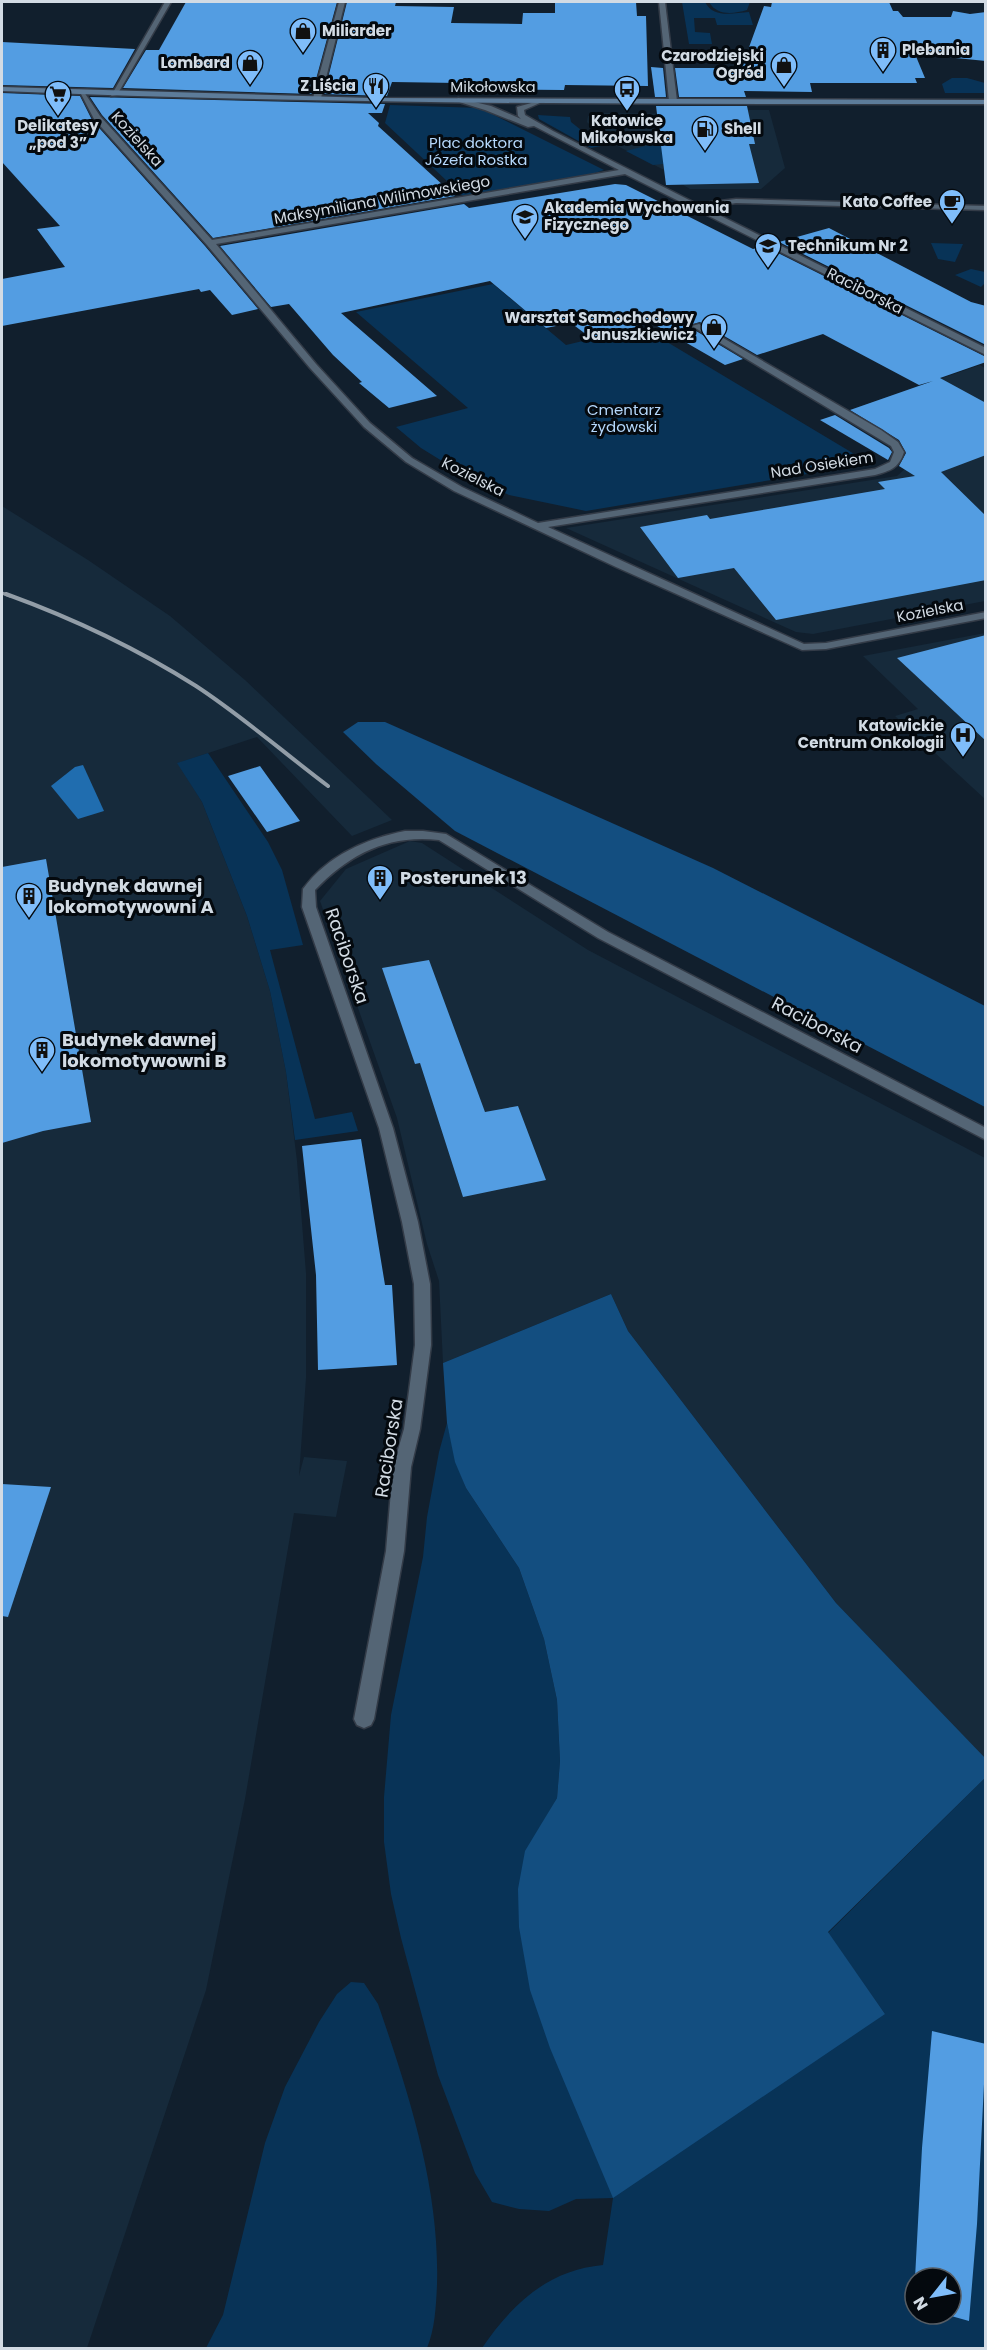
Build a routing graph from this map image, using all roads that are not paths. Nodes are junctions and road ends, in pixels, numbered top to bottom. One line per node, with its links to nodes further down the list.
1 (168, 2): 6 (street)
2 (342, 2): 7 (street)
3 (662, 2): 10 (street)
4 (2, 89): 5 (main road, Mikołowska)
5 (82, 93): 6 (main road, Mikołowska); 16 (street, Kozielska)
6 (113, 94): 7 (main road, Mikołowska)
7 (317, 98): 8 (main road, Mikołowska)
8 (458, 100): 9 (main road, Mikołowska); 12 (street, Raciborska)
9 (540, 100): 10 (main road, Mikołowska); 12 (street, Raciborska)
10 (673, 101): 11 (main road, Mikołowska)
11 (986, 102)
12 (550, 133): 13 (street, Raciborska)
13 (629, 171): 14 (street, Raciborska); 16 (street, Maksymiliana Wilimowskiego)
14 (699, 206): 15 (street); 18 (street, Raciborska)
15 (986, 207)
16 (210, 243): 19 (street, Kozielska)
17 (696, 326): 19 (street, Nad Osiekiem)
18 (986, 352)
19 (537, 526): 20 (street, Kozielska)
20 (986, 615)
21 (986, 1135): 22 (street, Raciborska)
22 (364, 1719)

